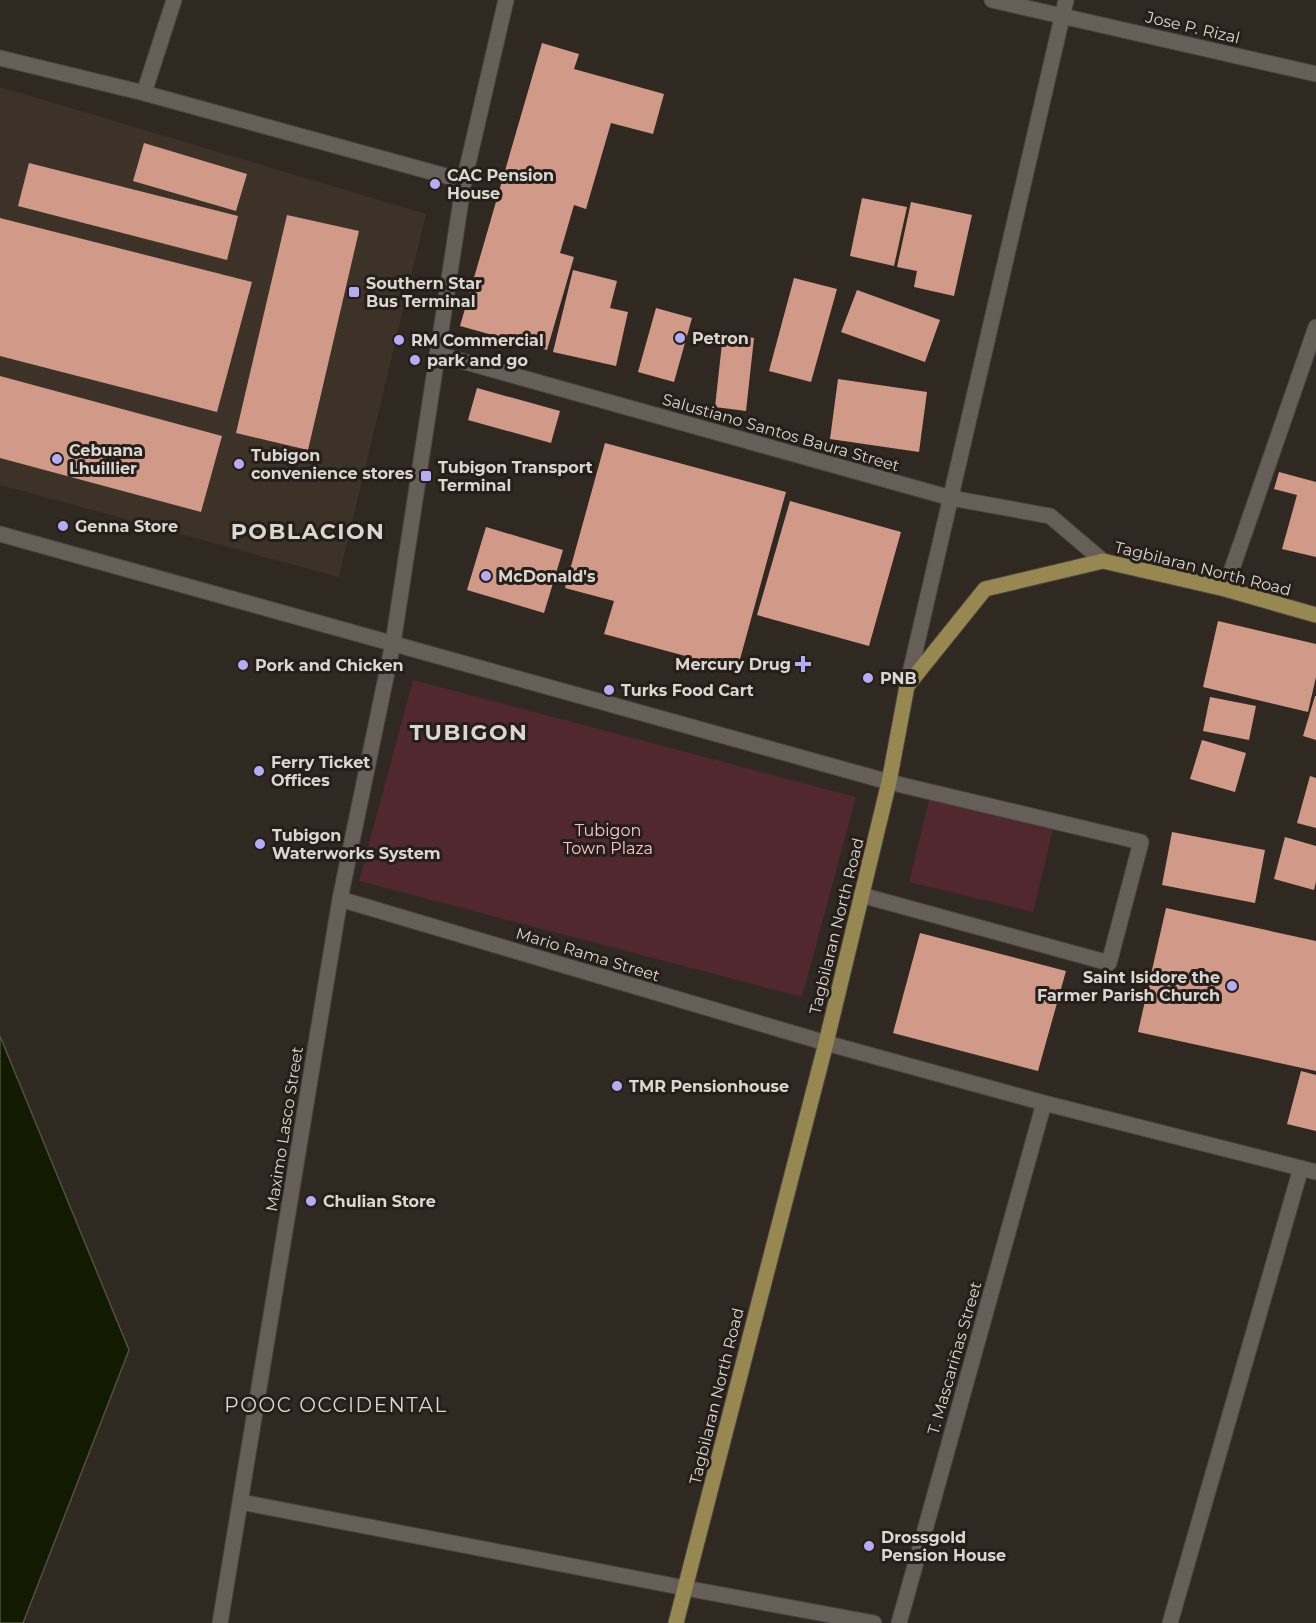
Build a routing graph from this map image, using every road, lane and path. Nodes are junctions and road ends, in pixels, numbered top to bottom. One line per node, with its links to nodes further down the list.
1 (174, 0): 8 (street)
2 (506, 0): 9 (street, Maximo Lasco Street)
3 (992, 0): 5 (street, Jose P. Rizal)
4 (1066, 0): 5 (street)
5 (1063, 16): 7 (street, Jose P. Rizal); 12 (street)
6 (0, 58): 8 (street)
7 (1316, 74)
8 (144, 93): 9 (street)
9 (464, 180): 11 (street, Maximo Lasco Street)
10 (1316, 327): 15 (street)
11 (437, 354): 12 (street, Salustiano Santos Baura Street); 17 (street, Maximo Lasco Street)
12 (951, 498): 14 (street, Salustiano Santos Baura Street); 18 (street)
13 (0, 534): 17 (street)
14 (1103, 561): 15 (main road, Tagbilaran North Road); 18 (main road, Tagbilaran North Road)
15 (1225, 589): 16 (main road, Tagbilaran North Road)
16 (1316, 615)
17 (393, 643): 19 (street); 21 (street, Maximo Lasco Street)
18 (907, 686): 19 (main road, Tagbilaran North Road)
19 (889, 782): 20 (main road, Tagbilaran North Road); 20 (street)
20 (861, 896): 22 (main road, Tagbilaran North Road)
21 (340, 899): 22 (street, Mario Rama Street); 26 (street, Maximo Lasco Street)
22 (826, 1043): 23 (street); 27 (main road, Tagbilaran North Road)
23 (1044, 1103): 24 (street); 31 (street, T. Mascariñas Street)
24 (1301, 1168): 25 (street); 32 (street)
25 (1316, 1172)
26 (241, 1502): 27 (street); 28 (street, Maximo Lasco Street)
27 (685, 1588): 29 (main road, Tagbilaran North Road); 30 (street)
28 (220, 1623)
29 (676, 1623)
30 (874, 1623)
31 (899, 1623)
32 (1170, 1623)

